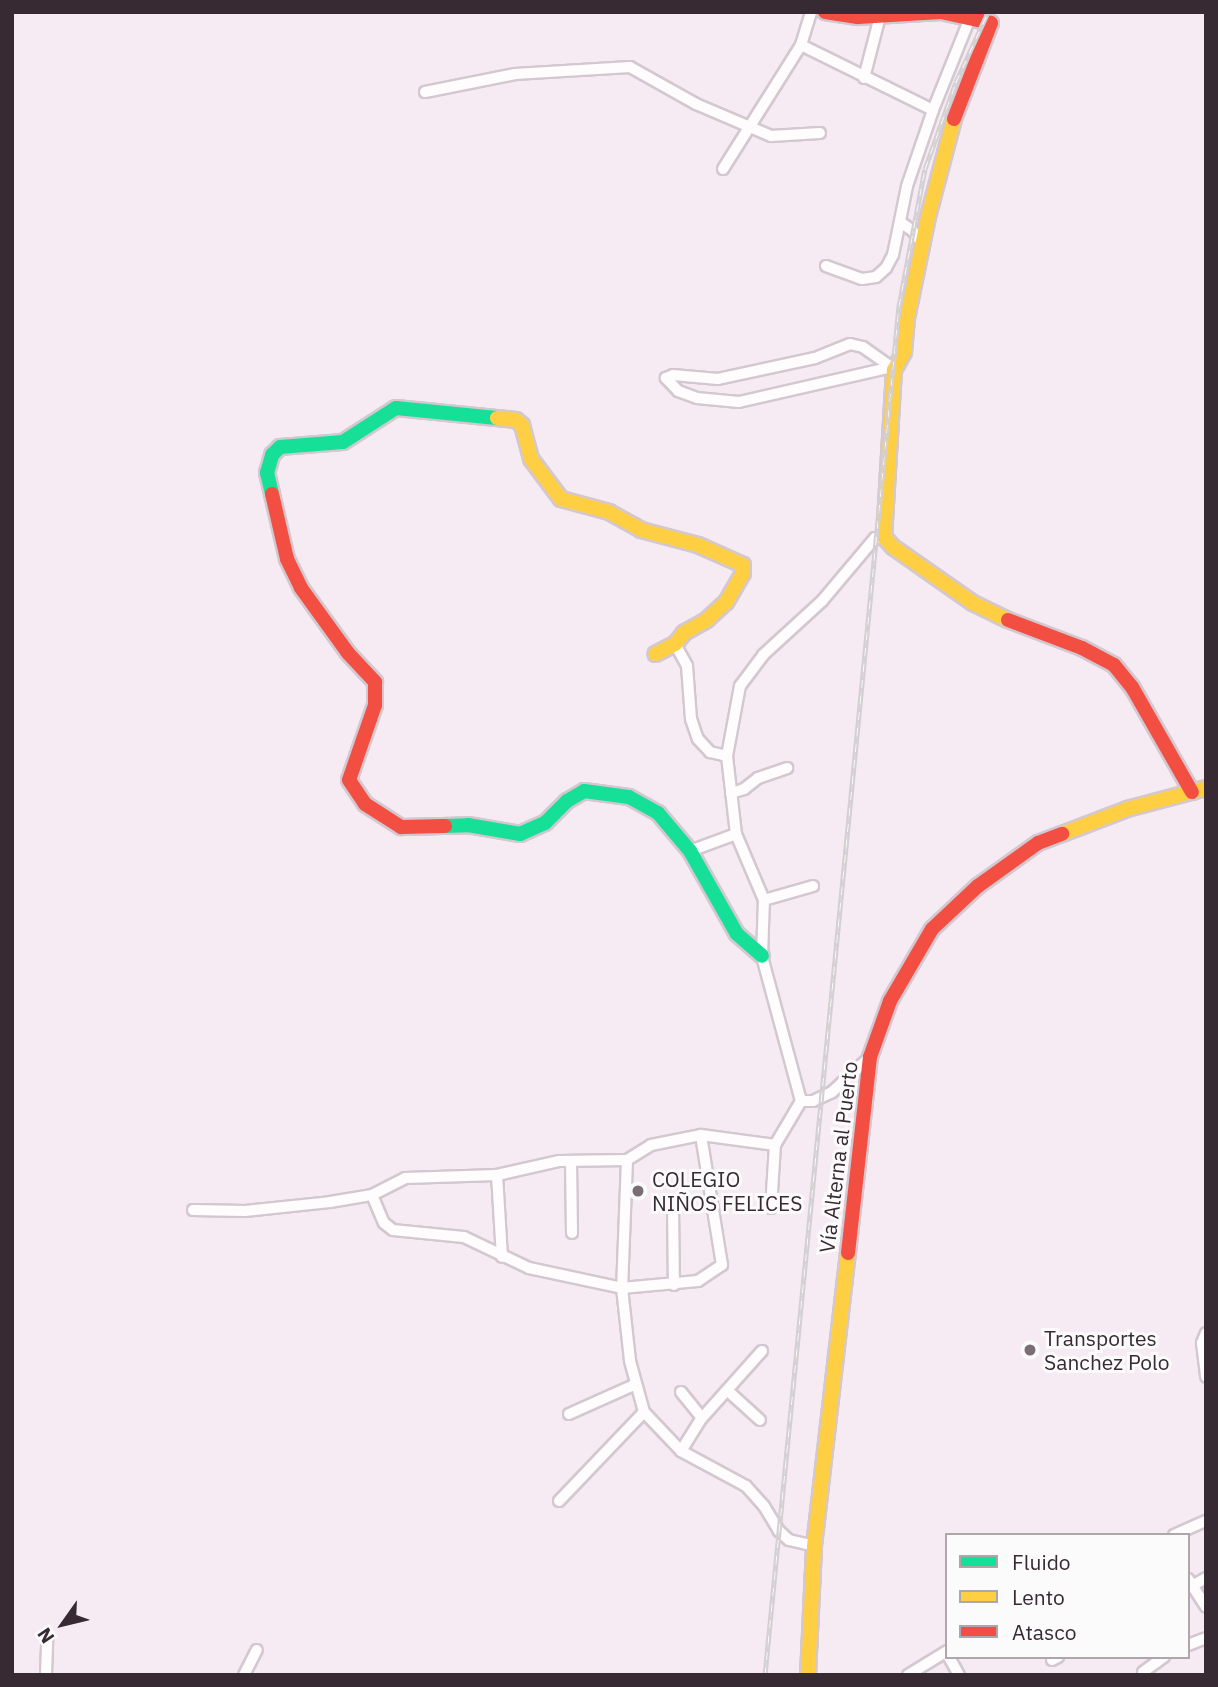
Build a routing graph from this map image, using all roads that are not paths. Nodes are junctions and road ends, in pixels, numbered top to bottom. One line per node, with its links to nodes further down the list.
1 (811, 12): 6 (street)
2 (825, 12): 3 (street)
3 (880, 16): 4 (street); 7 (street)
4 (970, 18): 5 (street); 9 (street)
5 (994, 18): 14 (street)
6 (801, 45): 7 (street); 10 (street)
7 (863, 78): 9 (street)
8 (425, 92): 10 (street)
9 (933, 110): 13 (street)
10 (750, 127): 11 (street); 12 (street)
11 (820, 133)
12 (723, 169)
13 (900, 222): 14 (street); 15 (street)
14 (923, 244): 16 (street)
15 (826, 266)
16 (893, 366): 16 (street); 17 (street)
17 (884, 537): 20 (street); 22 (street)
18 (675, 644): 19 (street); 20 (street); 25 (street)
19 (655, 654)
20 (727, 756): 23 (street)
21 (787, 768): 23 (street)
22 (1199, 790): 29 (street, Vía Alterna al Puerto)
23 (731, 793): 24 (street)
24 (736, 834): 25 (street); 27 (street)
25 (690, 851): 28 (street)
26 (813, 886): 27 (street)
27 (764, 900): 28 (street)
28 (762, 956): 30 (street)
29 (870, 1058): 30 (street); 58 (street, Vía Alterna al Puerto)
30 (801, 1101): 32 (street)
31 (701, 1135): 32 (street); 33 (street); 42 (street)
32 (775, 1145): 38 (street)
33 (627, 1160): 34 (street); 43 (street)
34 (572, 1161): 35 (street); 40 (street)
35 (497, 1175): 36 (street); 41 (street)
36 (372, 1195): 39 (street); 41 (street)
37 (673, 1206): 42 (street)
38 (771, 1208)
39 (193, 1210)
40 (572, 1233)
41 (502, 1257): 43 (street)
42 (674, 1285): 43 (street)
43 (622, 1288): 47 (street)
44 (1206, 1333): 46 (street)
45 (762, 1351): 48 (street)
46 (1206, 1377)
47 (636, 1384): 50 (street); 51 (street)
48 (727, 1391): 52 (street); 53 (street)
49 (681, 1392): 52 (street)
50 (644, 1412): 54 (street); 55 (street)
51 (569, 1414)
52 (702, 1418): 54 (street)
53 (760, 1420)
54 (681, 1451): 58 (street)
55 (559, 1502)
56 (1206, 1521): 57 (street)
57 (1179, 1533)
58 (814, 1546): 70 (street, Vía Alterna al Puerto)
59 (1206, 1578): 60 (street)
60 (1190, 1584): 61 (street)
61 (1206, 1607)
62 (47, 1639): 68 (street)
63 (257, 1650): 69 (street)
64 (945, 1654): 71 (street)
65 (950, 1659): 72 (street)
66 (1160, 1659): 67 (street)
67 (1143, 1672)
68 (46, 1675)
69 (244, 1675)
70 (808, 1675)
71 (908, 1675)
72 (959, 1675)

